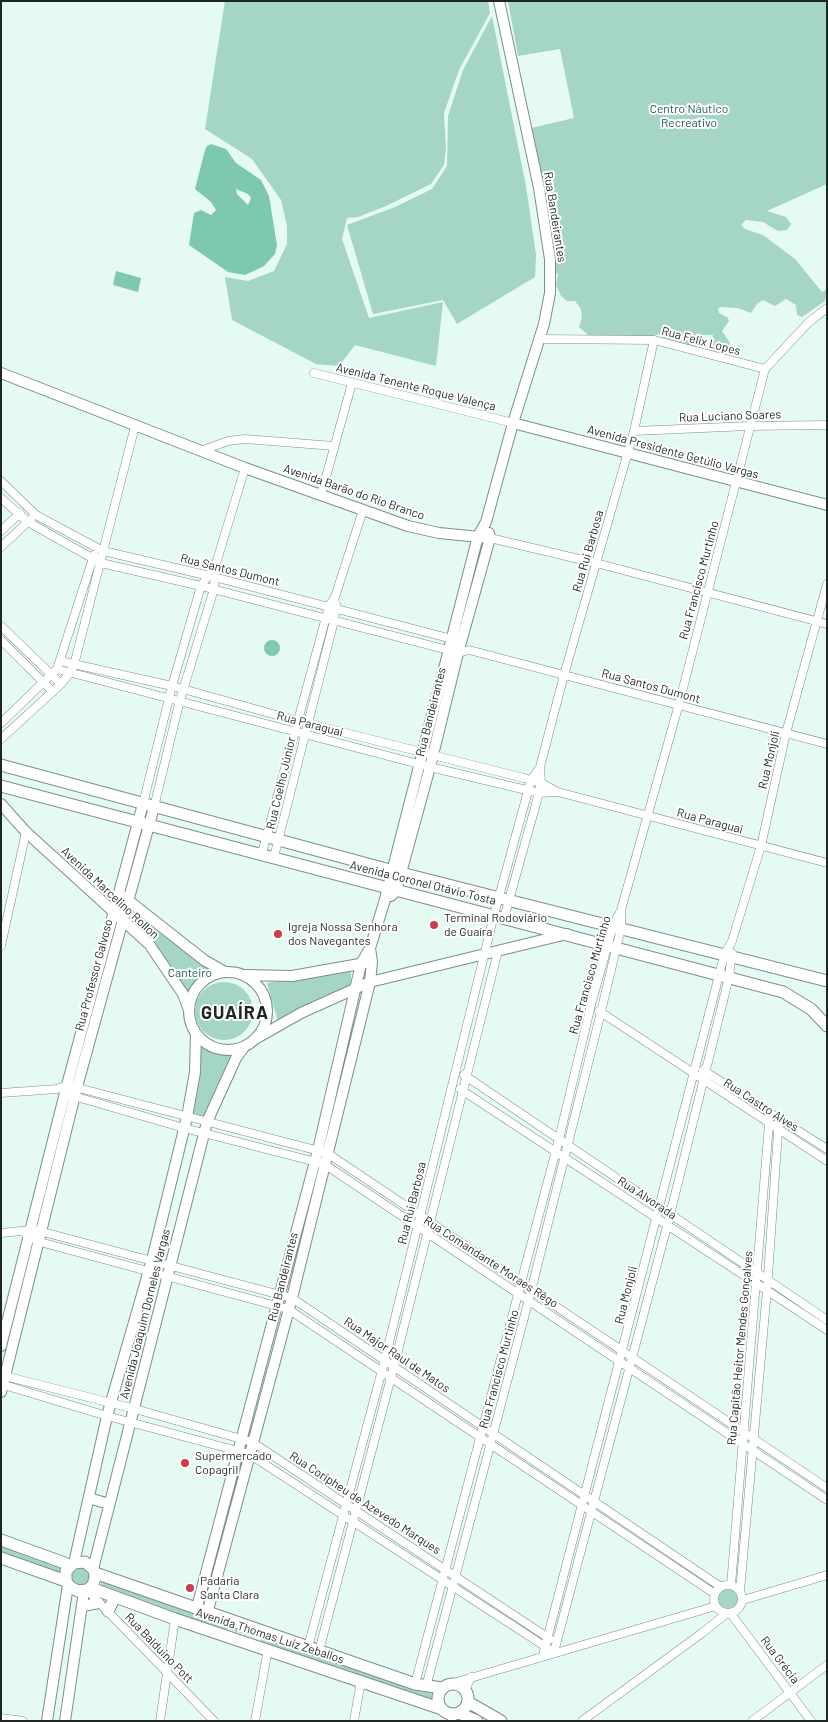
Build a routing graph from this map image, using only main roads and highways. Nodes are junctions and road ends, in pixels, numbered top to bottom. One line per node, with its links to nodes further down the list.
1 (1, 765): 2 (main road, Avenida Coronel Otávio Tosta)
2 (41, 776): 4 (main road); 5 (main road, Avenida Coronel Otávio Tosta)
3 (1, 786): 4 (main road, Avenida Coronel Otávio Tosta)
4 (38, 796): 6 (main road, Avenida Coronel Otávio Tosta)
5 (213, 822): 6 (main road); 7 (main road, Avenida Coronel Otávio Tosta)
6 (210, 840): 8 (main road, Avenida Coronel Otávio Tosta)
7 (349, 858): 8 (main road); 9 (main road, Avenida Coronel Otávio Tosta)
8 (343, 876): 10 (main road, Avenida Coronel Otávio Tosta)
9 (827, 981)
10 (827, 1026)
11 (1, 1540): 13 (main road, Avenida Thomas Luiz Zeballos)
12 (1, 1558): 15 (main road, Avenida Thomas Luiz Zeballos)
13 (72, 1564): 14 (main road, Avenida Thomas Luiz Zeballos); 15 (main road, Avenida Joaquim Dorneles Vargas)
14 (94, 1571): 16 (main road, Avenida Joaquim Dorneles Vargas); 19 (main road, Avenida Thomas Luiz Zeballos)
15 (67, 1583): 16 (main road, Avenida Thomas Luiz Zeballos)
16 (87, 1590): 17 (main road, Avenida Thomas Luiz Zeballos)
17 (115, 1597): 18 (main road); 20 (main road, Avenida Thomas Luiz Zeballos)
18 (103, 1607)
19 (256, 1629): 20 (main road); 21 (main road, Avenida Thomas Luiz Zeballos)
20 (234, 1638): 23 (main road, Avenida Thomas Luiz Zeballos)
21 (446, 1686): 22 (main road); 23 (main road)
22 (468, 1702): 24 (main road); 26 (main road)
23 (442, 1709): 24 (main road)
24 (455, 1716): 25 (main road)
25 (477, 1721)
26 (501, 1721)

